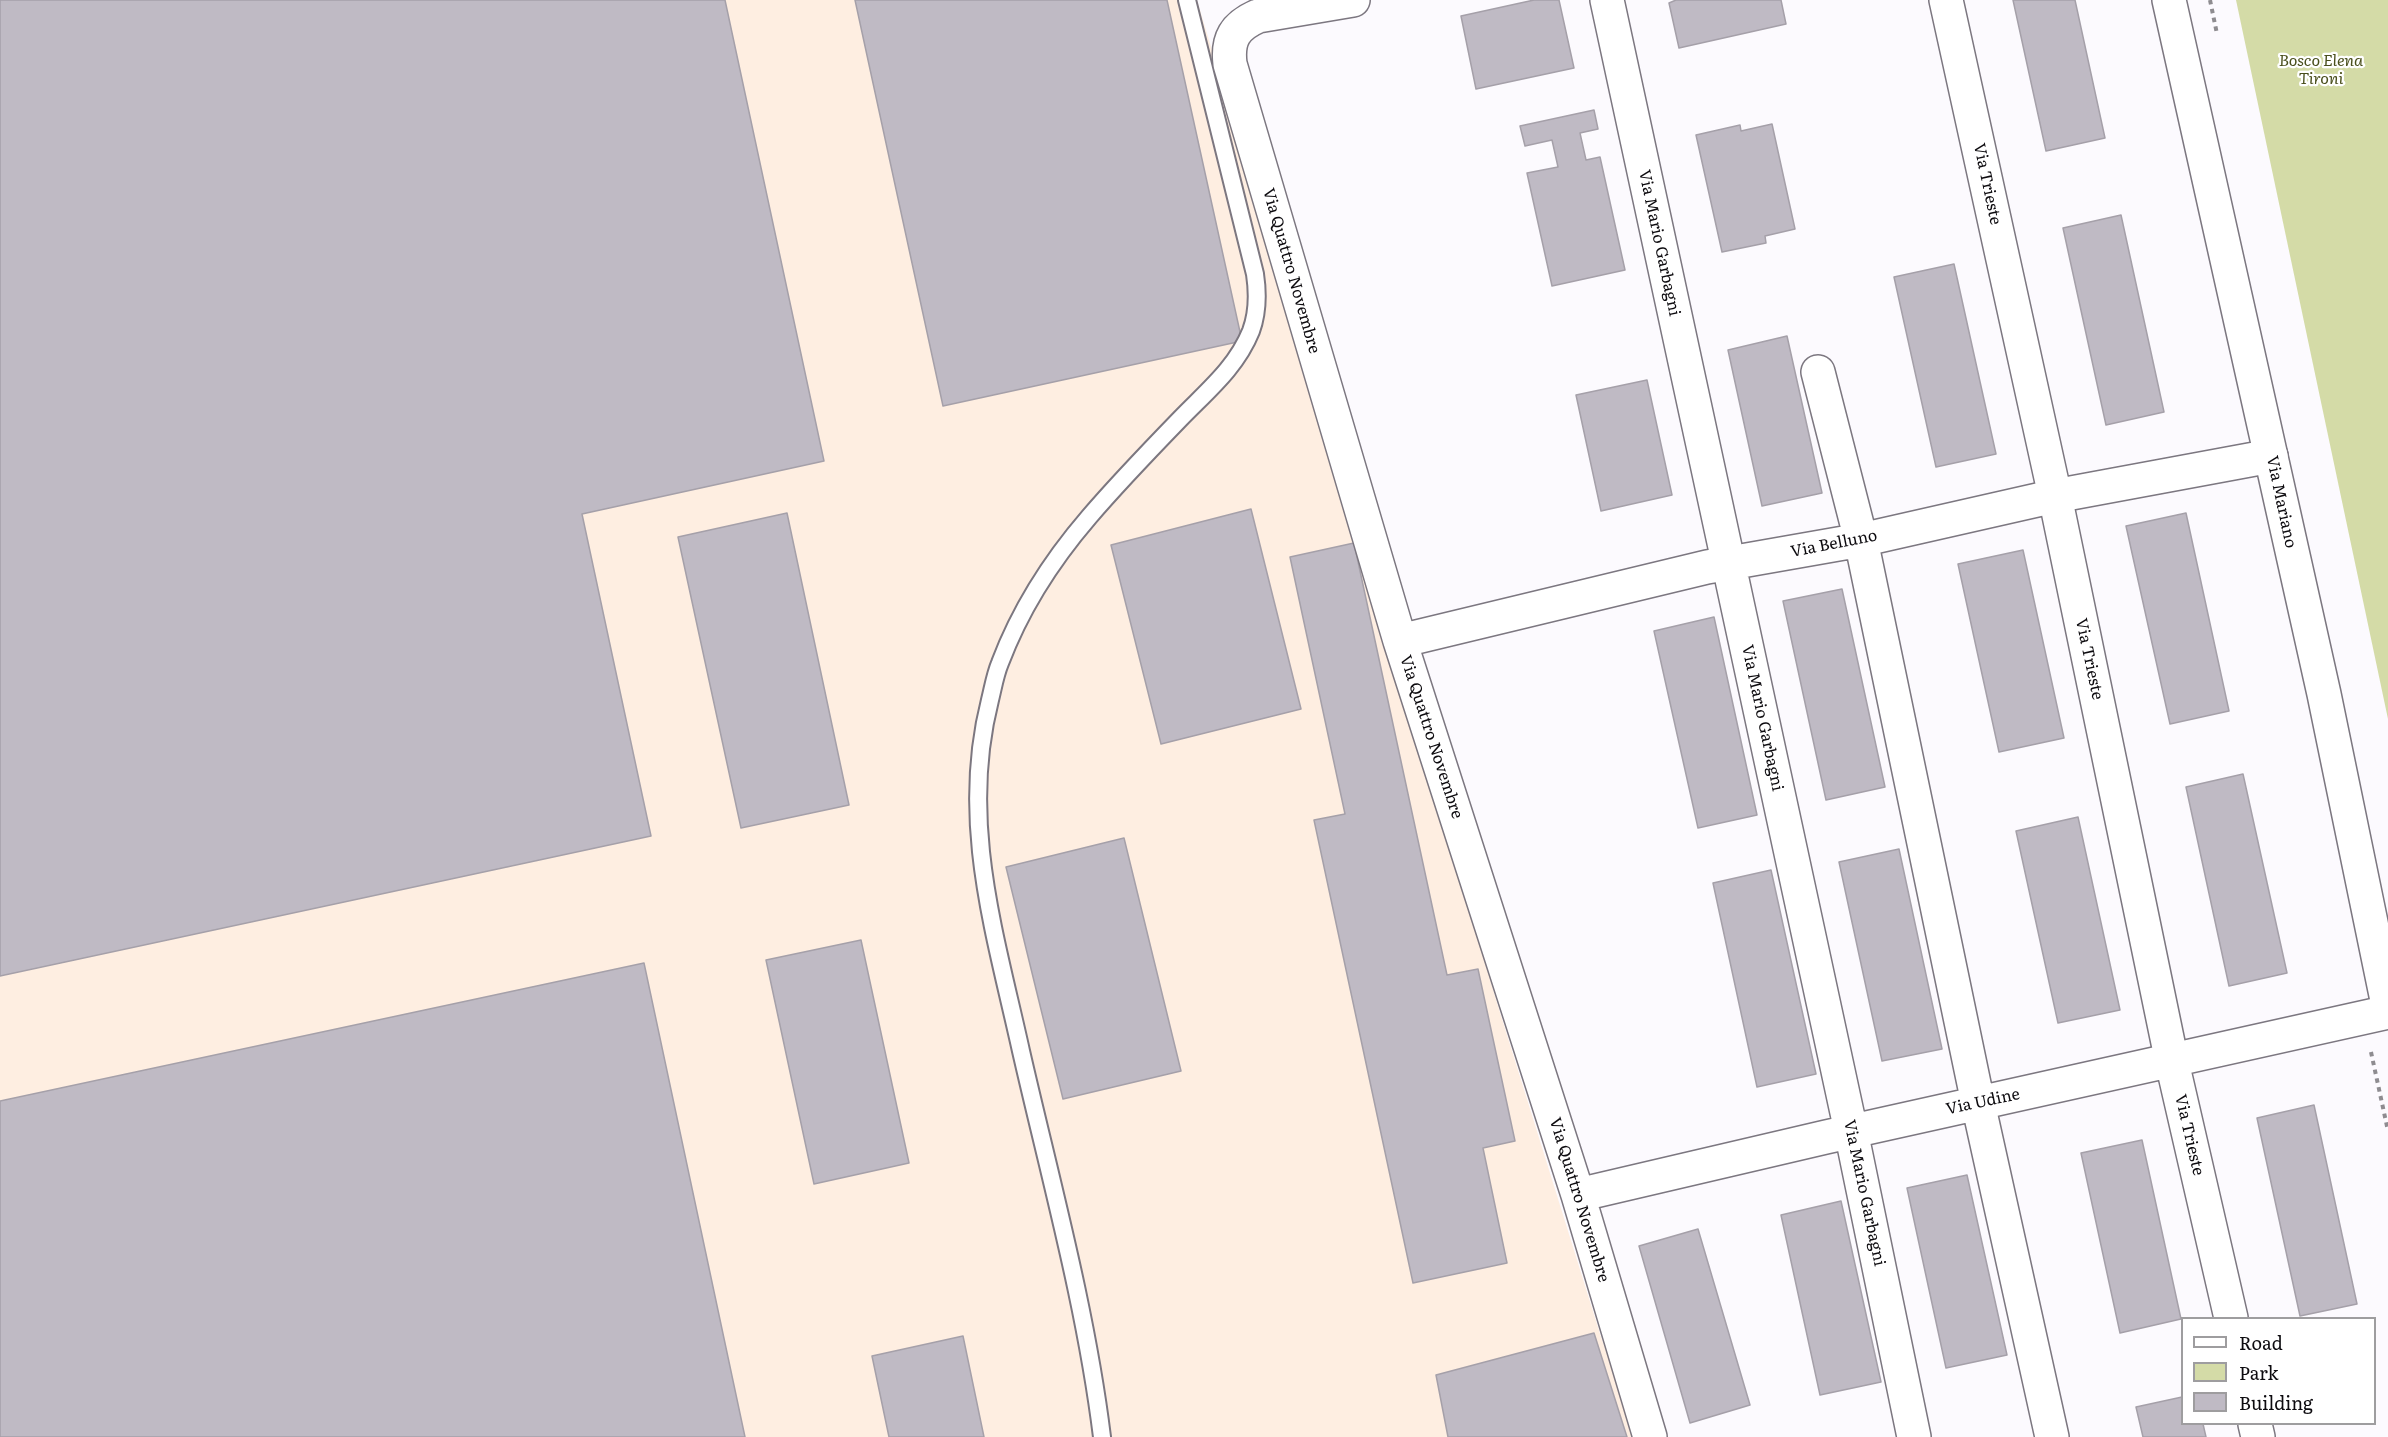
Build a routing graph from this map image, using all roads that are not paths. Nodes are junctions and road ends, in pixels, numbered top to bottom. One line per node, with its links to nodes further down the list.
1 (1187, 0): 19 (lane)
2 (1353, 0): 11 (street, Via Quattro Novembre)
3 (1607, 0): 10 (street, Via Mario Garbagni)
4 (1946, 0): 8 (street, Via Trieste)
5 (2169, 0): 7 (street, Via Mariano)
6 (1818, 372): 9 (street)
7 (2271, 456): 8 (street, Via Belluno); 12 (street, Via Mariano)
8 (2055, 496): 9 (street, Via Belluno); 14 (street, Via Trieste)
9 (1861, 540): 10 (street, Via Belluno); 15 (street)
10 (1729, 562): 11 (street, Via Belluno); 16 (street, Via Mario Garbagni)
11 (1400, 640): 17 (street, Via Quattro Novembre)
12 (2388, 1005)
13 (2388, 1012): 14 (street, Via Udine)
14 (2172, 1062): 15 (street, Via Udine); 18 (street, Via Trieste)
15 (1978, 1103): 16 (street, Via Udine); 22 (street)
16 (1851, 1131): 17 (street, Via Udine); 21 (street, Via Mario Garbagni)
17 (1578, 1195): 20 (street, Via Quattro Novembre)
18 (2231, 1317)
19 (1102, 1437)
20 (1650, 1437)
21 (1914, 1437)
22 (2052, 1437)

